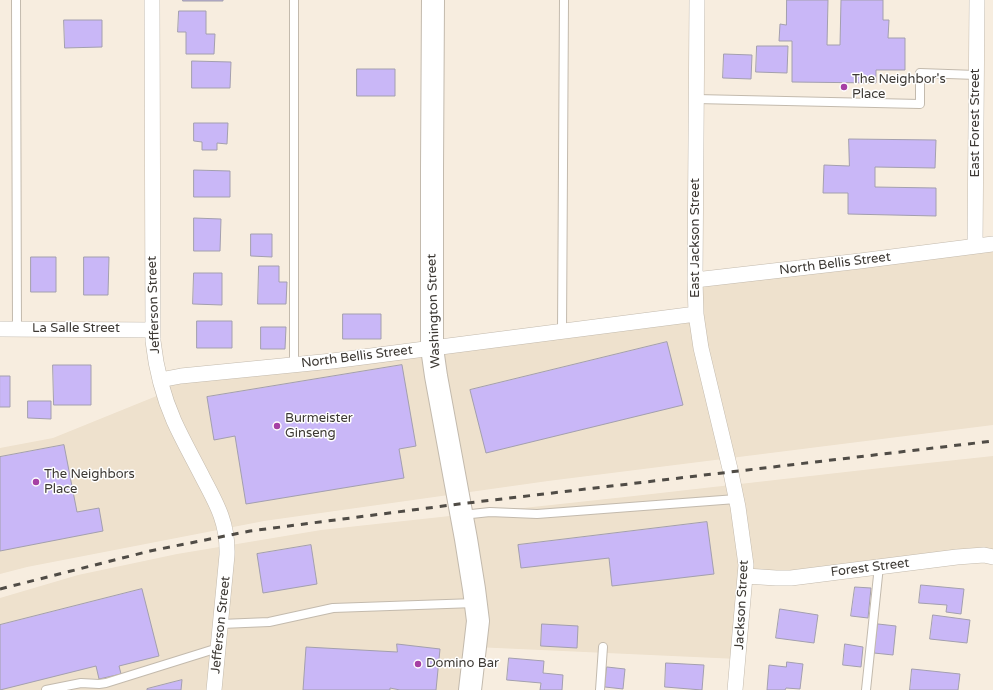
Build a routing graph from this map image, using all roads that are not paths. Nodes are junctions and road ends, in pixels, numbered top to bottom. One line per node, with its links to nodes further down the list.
1 (16, 0): 15 (lane)
2 (152, 0): 16 (street, Jefferson Street)
3 (294, 0): 19 (lane)
4 (433, 0): 18 (street, Washington Street)
5 (564, 0): 17 (lane)
6 (697, 0): 9 (street, East Jackson Street)
7 (977, 0): 8 (street, East Forest Street)
8 (976, 75): 9 (lane); 11 (street, East Forest Street)
9 (696, 99): 12 (street, East Jackson Street)
10 (993, 244): 11 (street, North Bellis Street)
11 (975, 246): 12 (street, North Bellis Street)
12 (695, 280): 13 (street, East Jackson Street)
13 (696, 314): 17 (street, North Bellis Street); 21 (street, East Jackson Street)
14 (0, 329): 15 (street, La Salle Street)
15 (17, 329): 16 (street, La Salle Street)
16 (152, 330): 20 (street, Jefferson Street)
17 (562, 331): 18 (street, North Bellis Street)
18 (432, 348): 19 (street, North Bellis Street); 23 (street, Washington Street)
19 (294, 365): 20 (street, North Bellis Street)
20 (160, 380): 28 (street, Jefferson Street)
21 (731, 473): 22 (street, Jackson Street)
22 (736, 499): 23 (lane); 26 (street, Jackson Street)
23 (461, 515): 27 (street, Washington Street)
24 (993, 557): 25 (street, Forest Street)
25 (879, 566): 26 (street, Forest Street); 36 (lane)
26 (746, 576): 35 (street, Jackson Street)
27 (476, 603): 28 (lane); 33 (street, Washington Street)
28 (221, 624): 30 (street, Jefferson Street)
29 (603, 647): 34 (lane)
30 (218, 648): 31 (lane); 32 (street, Jefferson Street)
31 (46, 690)
32 (214, 690)
33 (470, 690)
34 (600, 690)
35 (735, 690)
36 (866, 690)

